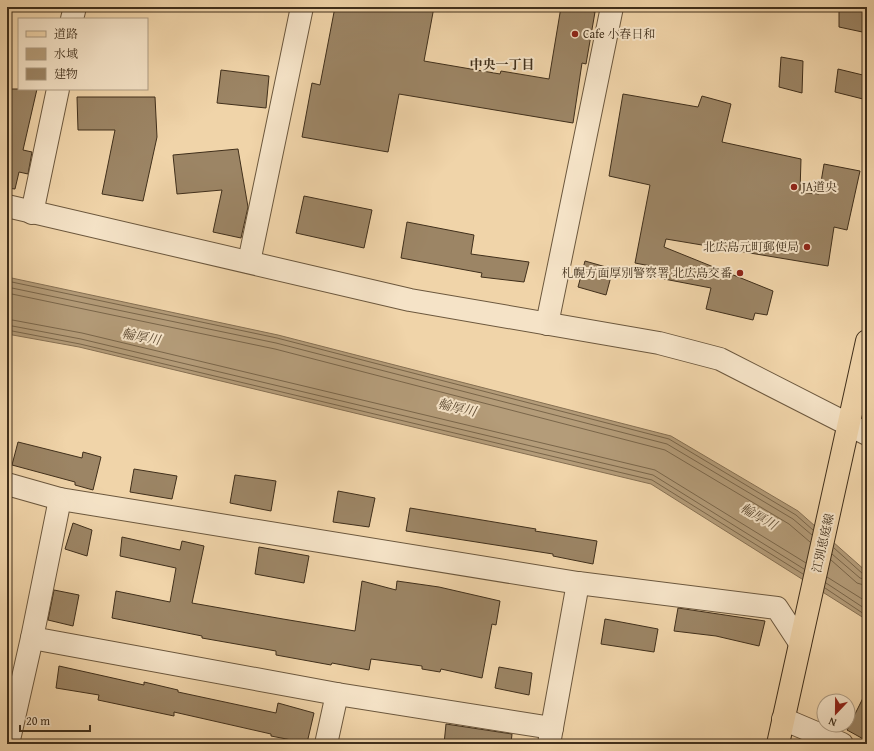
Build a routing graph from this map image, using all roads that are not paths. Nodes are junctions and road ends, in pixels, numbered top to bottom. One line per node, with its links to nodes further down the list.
1 (75, 7): 4 (street)
2 (302, 7): 8 (street)
3 (612, 7): 9 (street)
4 (72, 18)
5 (58, 90): 7 (street)
6 (7, 206): 7 (street)
7 (32, 213): 8 (street)
8 (250, 262): 9 (street)
9 (547, 324): 11 (street)
10 (867, 341): 11 (main road, 江別恵庭線)
11 (858, 429): 15 (main road, 江別恵庭線)
12 (7, 484): 13 (street)
13 (60, 499): 14 (street); 16 (street)
14 (578, 583): 15 (street); 19 (street)
15 (802, 635): 18 (main road, 江別恵庭線)
16 (32, 638): 17 (street); 20 (street)
17 (337, 694): 19 (street); 21 (street)
18 (783, 718): 22 (main road, 江別恵庭線); 23 (street)
19 (550, 736)
20 (8, 744)
21 (326, 744)
22 (778, 744)
23 (842, 744)

